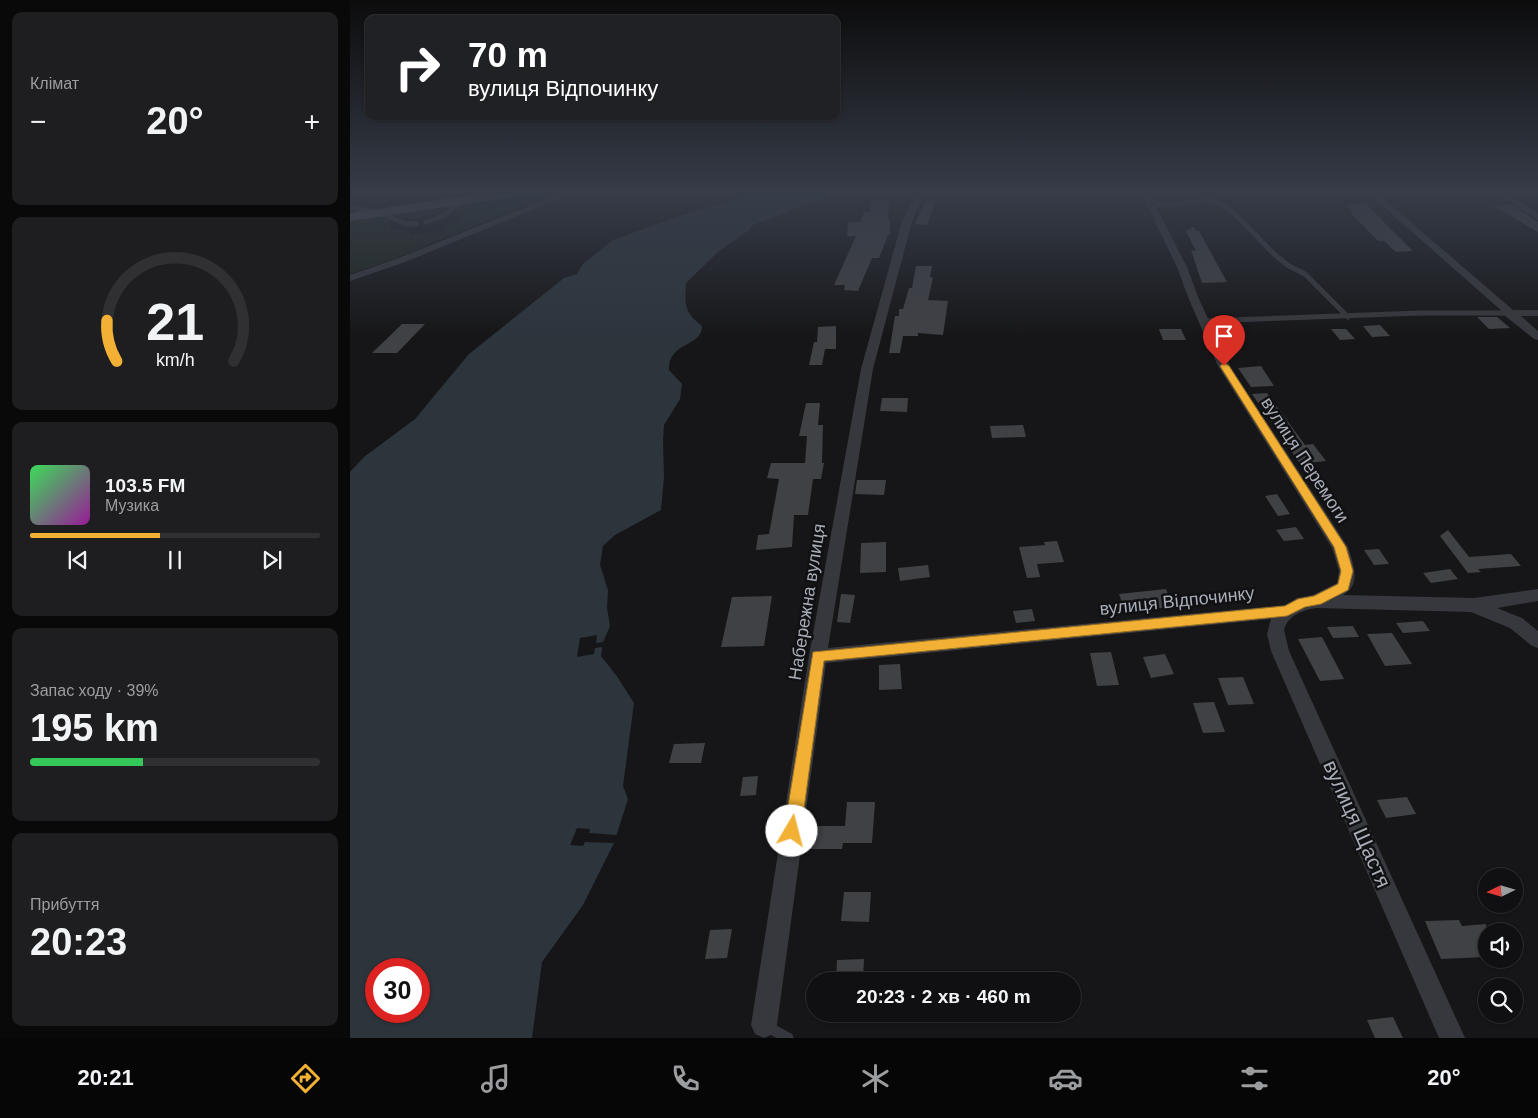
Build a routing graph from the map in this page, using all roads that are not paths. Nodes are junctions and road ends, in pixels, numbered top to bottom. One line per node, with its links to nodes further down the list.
1 (448, 241): 6 (street)
2 (901, 241): 17 (street, Набережна вулиця)
3 (1169, 241): 10 (street, вулиця Перемоги)
4 (1264, 241): 9 (lane)
5 (1428, 241): 7 (street)
6 (350, 278)
7 (1508, 313): 8 (street); 9 (lane); 11 (street)
8 (1538, 313)
9 (1348, 317): 10 (lane)
10 (1204, 321): 13 (street, вулиця Перемоги)
11 (1538, 337)
12 (1538, 595): 14 (street, вулиця Відпочинку)
13 (1316, 600): 14 (street, вулиця Відпочинку); 15 (street, вулиця Відпочинку)
14 (1474, 606): 16 (street)
15 (1287, 611): 17 (street, вулиця Відпочинку); 20 (street, вулиця Щастя)
16 (1538, 641)
17 (818, 656): 18 (street, Набережна вулиця)
18 (765, 1032): 19 (lane)
19 (788, 1038)
20 (1452, 1038)

